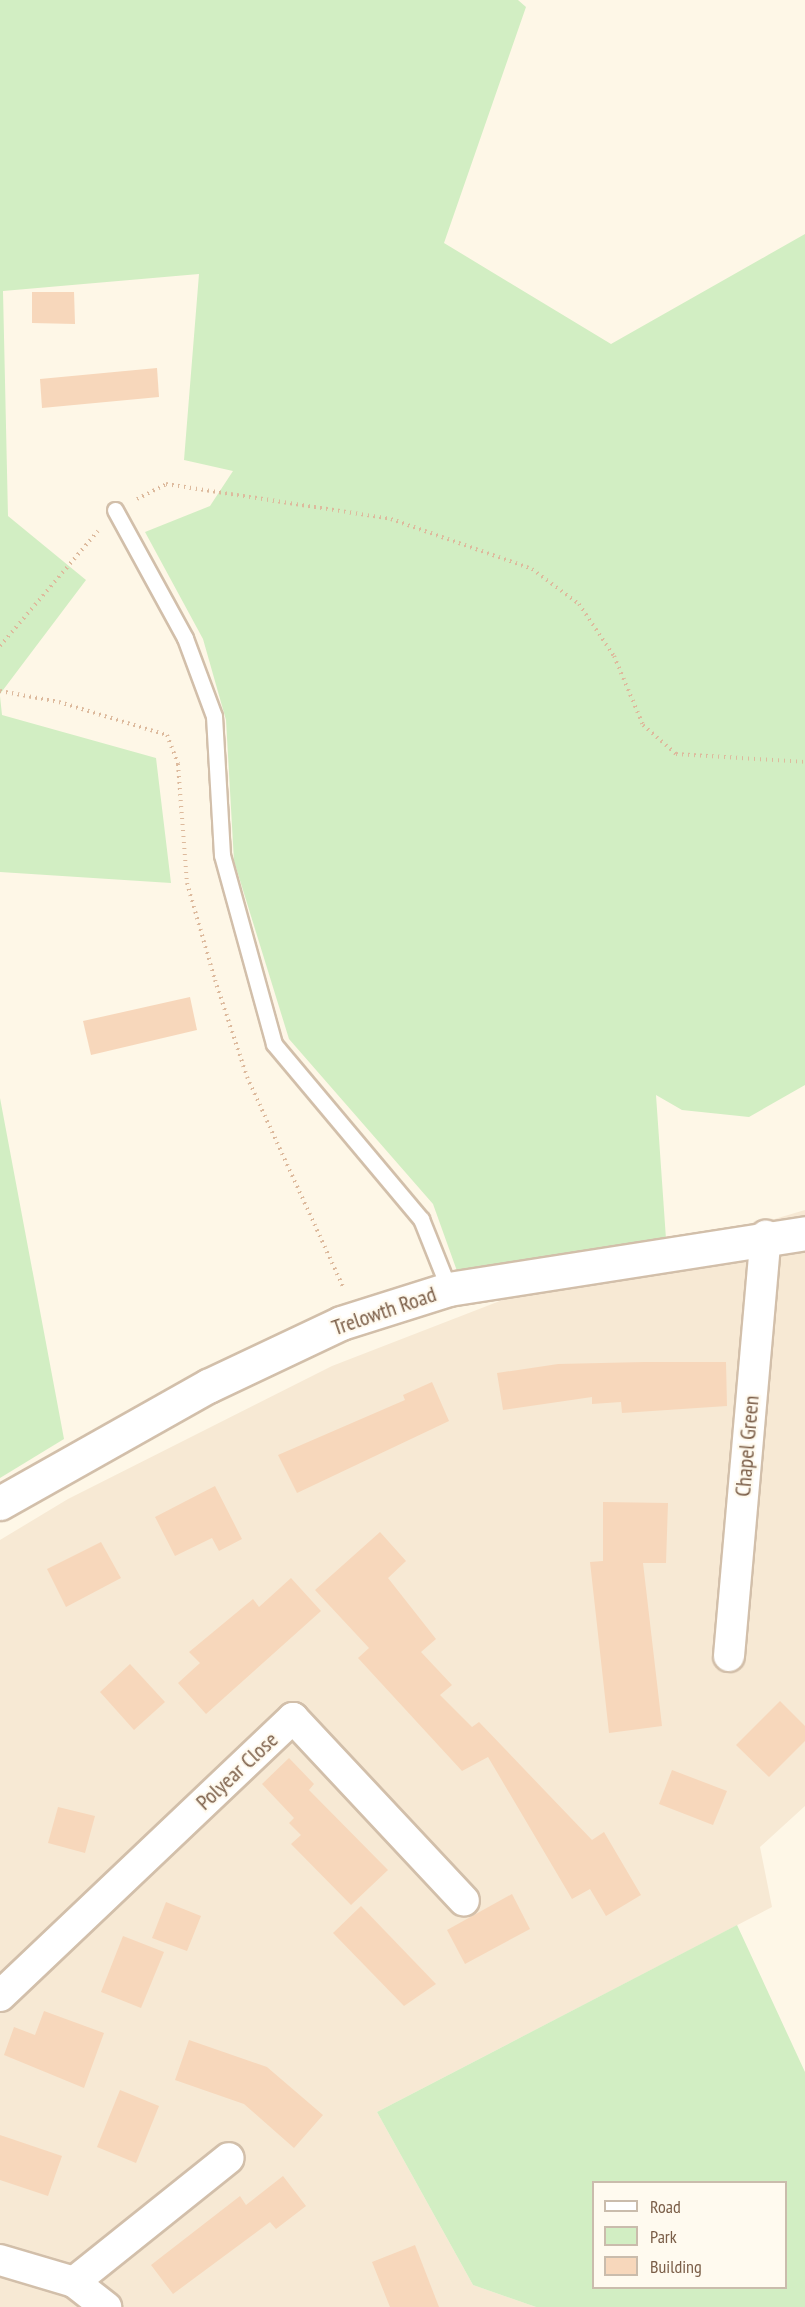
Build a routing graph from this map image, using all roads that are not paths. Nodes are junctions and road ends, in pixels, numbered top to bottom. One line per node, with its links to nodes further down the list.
1 (116, 510): 4 (lane)
2 (805, 1233): 3 (street, Trelowth Road)
3 (766, 1236): 4 (street, Trelowth Road); 6 (street, Chapel Green)
4 (448, 1289): 5 (street, Trelowth Road)
5 (0, 1503)
6 (729, 1656)
7 (464, 1901): 8 (street, Polyear Close)
8 (0, 1996)
9 (229, 2158): 11 (street)
10 (0, 2260): 11 (street)
11 (74, 2282): 12 (street)
12 (106, 2307)

